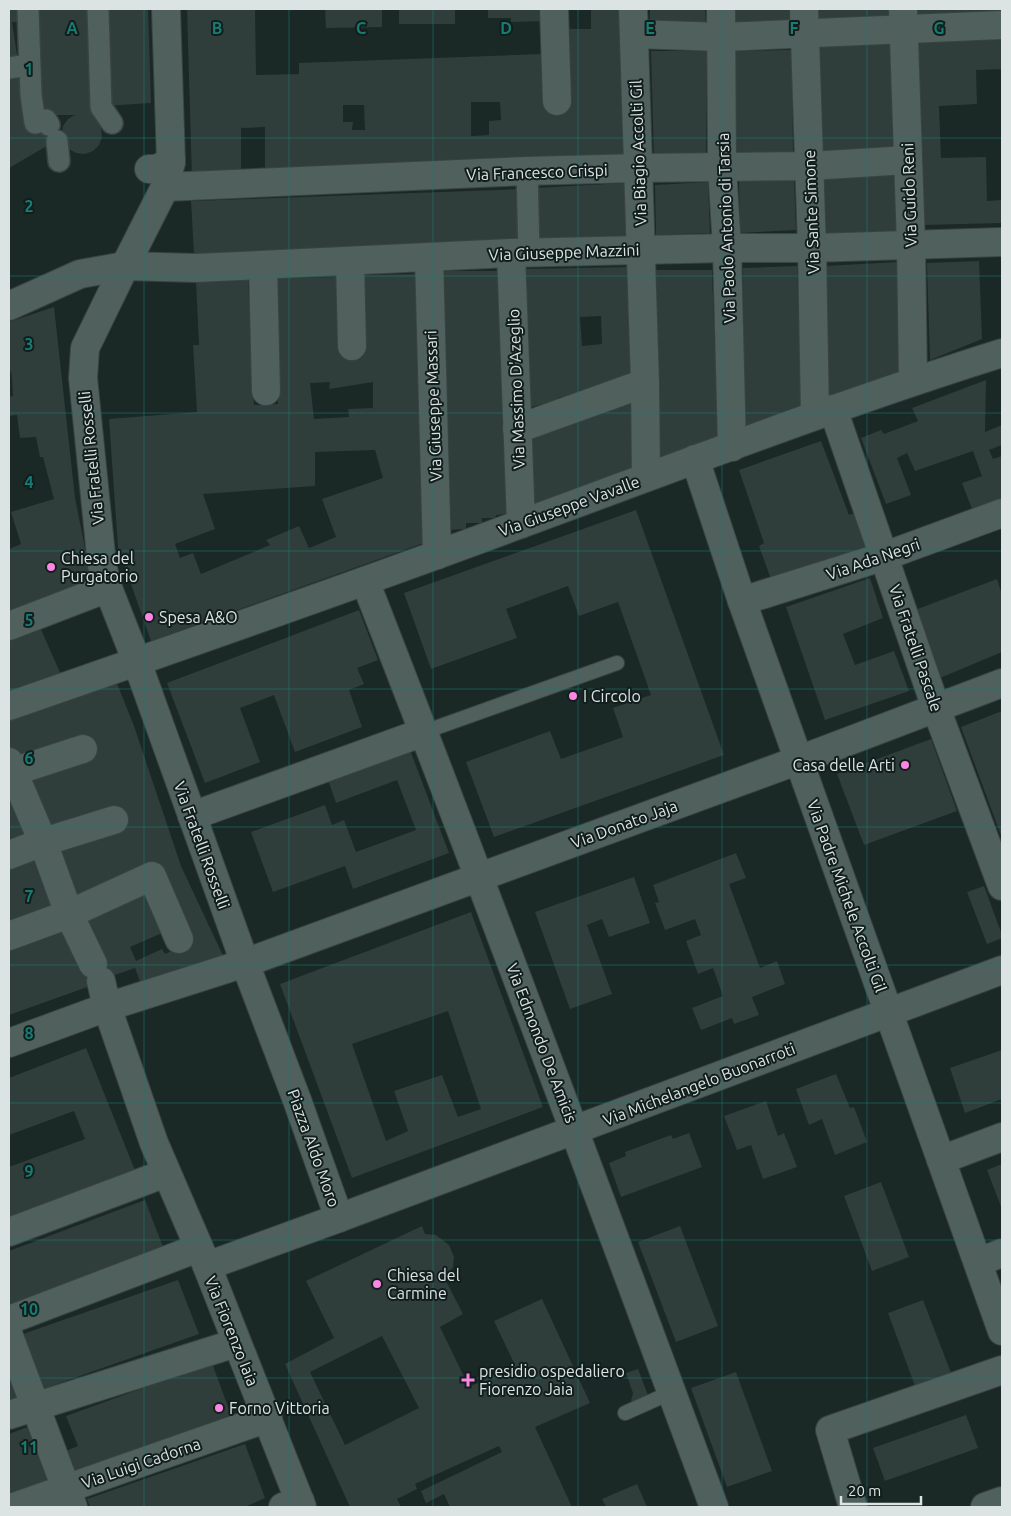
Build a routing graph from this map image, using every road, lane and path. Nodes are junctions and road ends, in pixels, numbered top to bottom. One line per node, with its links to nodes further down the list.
1 (28, 9): 11 (street)
2 (98, 9): 13 (street)
3 (166, 9): 20 (street, Via Fratelli Rosselli)
4 (554, 9): 12 (street)
5 (721, 9): 10 (street, Via Paolo Antonio di Tarsia)
6 (904, 19): 8 (street); 9 (street); 15 (street, Via Guido Reni)
7 (634, 21): 10 (street); 17 (street, Via Biagio Accolti Gil)
8 (804, 21): 10 (street); 16 (street, Via Sante Simone)
9 (1002, 25)
10 (722, 37): 18 (street, Via Paolo Antonio di Tarsia)
11 (19, 67): 14 (street)
12 (557, 101)
13 (112, 123)
14 (55, 143)
15 (908, 160): 16 (street, Via Francesco Crispi); 22 (street, Via Guido Reni)
16 (810, 166): 18 (street, Via Francesco Crispi); 24 (street, Via Sante Simone)
17 (638, 168): 18 (street, Via Francesco Crispi); 19 (street, Via Francesco Crispi); 25 (street, Via Biagio Accolti Gil)
18 (722, 168): 23 (street, Via Paolo Antonio di Tarsia)
19 (527, 171): 20 (street, Via Francesco Crispi); 26 (street)
20 (162, 173): 30 (street, Via Fratelli Rosselli)
21 (1002, 242): 22 (street, Via Giuseppe Mazzini)
22 (911, 245): 24 (street, Via Giuseppe Mazzini); 34 (street, Via Guido Reni)
23 (727, 248): 24 (street, Via Giuseppe Mazzini); 25 (street, Via Giuseppe Mazzini); 39 (street, Via Paolo Antonio di Tarsia)
24 (812, 248): 37 (street, Via Sante Simone)
25 (641, 249): 26 (street, Via Giuseppe Mazzini); 35 (street, Via Biagio Accolti Gil)
26 (520, 252): 27 (street, Via Giuseppe Mazzini); 38 (street, Via Massimo D'Azeglio)
27 (429, 257): 28 (street, Via Giuseppe Mazzini); 44 (street, Via Giuseppe Massari)
28 (350, 261): 29 (street, Via Giuseppe Mazzini); 32 (street)
29 (263, 265): 30 (street, Via Giuseppe Mazzini); 36 (street)
30 (125, 266): 31 (street, Via Giuseppe Mazzini); 47 (street, Via Fratelli Rosselli)
31 (9, 306)
32 (352, 346)
33 (1002, 353): 34 (street, Via Giuseppe Vavalle)
34 (913, 380): 37 (street, Via Giuseppe Vavalle)
35 (645, 383): 38 (street); 41 (street, Via Biagio Accolti Gil)
36 (266, 391)
37 (824, 412): 39 (street, Via Giuseppe Vavalle); 45 (street, Via Fratelli Pascale)
38 (517, 429): 43 (street, Via Massimo D'Azeglio)
39 (732, 447): 40 (street, Via Giuseppe Vavalle)
40 (695, 459): 41 (street, Via Giuseppe Vavalle); 48 (street, Via Padre Michele Accolti Gil)
41 (646, 477): 43 (street, Via Giuseppe Vavalle)
42 (1002, 513): 45 (street, Via Ada Negri)
43 (521, 524): 44 (street, Via Giuseppe Vavalle)
44 (437, 555): 46 (street, Via Giuseppe Vavalle)
45 (885, 556): 48 (street, Via Ada Negri); 54 (street, Via Fratelli Pascale)
46 (365, 581): 50 (street, Via Giuseppe Vavalle); 55 (street, Via Edmondo De Amicis)
47 (108, 588): 49 (street); 50 (street, Via Fratelli Rosselli)
48 (742, 602): 57 (street, Via Padre Michele Accolti Gil)
49 (9, 626)
50 (137, 662): 53 (street, Via Giuseppe Vavalle); 59 (street, Via Fratelli Rosselli)
51 (617, 663): 55 (lane)
52 (1002, 684): 54 (street, Via Donato Jaja)
53 (9, 706)
54 (936, 708): 57 (street, Via Donato Jaja); 64 (street, Via Fratelli Pascale)
55 (424, 732): 59 (street); 63 (street, Via Edmondo De Amicis)
56 (83, 748): 58 (street)
57 (799, 760): 63 (street, Via Donato Jaja); 71 (street, Via Padre Michele Accolti Gil)
58 (10, 768): 61 (street)
59 (192, 816): 68 (street, Via Fratelli Rosselli)
60 (114, 820): 61 (street)
61 (43, 842): 62 (street); 65 (street)
62 (9, 856)
63 (479, 877): 68 (street, Via Donato Jaja); 73 (street, Via Edmondo De Amicis)
64 (1002, 886)
65 (69, 914): 66 (street); 67 (street); 70 (street)
66 (9, 936)
67 (179, 940)
68 (245, 963): 70 (street); 77 (street, Piazza Aldo Moro)
69 (1002, 970): 71 (street, Via Michelangelo Buonarroti)
70 (107, 1008): 72 (street); 76 (street)
71 (889, 1013): 73 (street, Via Michelangelo Buonarroti); 75 (street, Via Padre Michele Accolti Gil)
72 (9, 1043)
73 (575, 1130): 77 (street, Via Michelangelo Buonarroti); 86 (street, Via Edmondo De Amicis)
74 (1002, 1137): 75 (street)
75 (941, 1160): 80 (street, Via Padre Michele Accolti Gil)
76 (166, 1173): 78 (street); 79 (street)
77 (339, 1218): 79 (street, Piazza Aldo Moro)
78 (9, 1232)
79 (203, 1257): 81 (street, Piazza Aldo Moro); 84 (street, Via Fiorenzo Iaia)
80 (990, 1258): 82 (street, Via Padre Michele Accolti Gil)
81 (9, 1320)
82 (1002, 1331)
83 (9, 1336): 87 (street)
84 (236, 1343): 87 (street); 90 (street, Via Fiorenzo Iaia)
85 (1002, 1370): 96 (street)
86 (672, 1392): 88 (lane); 95 (street, Via Edmondo De Amicis)
87 (34, 1406): 89 (street); 91 (street)
88 (625, 1413)
89 (9, 1415)
90 (268, 1418): 91 (street, Via Luigi Cadorna); 93 (street, Via Fiorenzo Iaia)
91 (69, 1498): 94 (street, Via Luigi Cadorna)
92 (1002, 1501): 97 (street)
93 (295, 1505)
94 (14, 1507)
95 (714, 1507)
96 (853, 1507)
97 (985, 1507)

